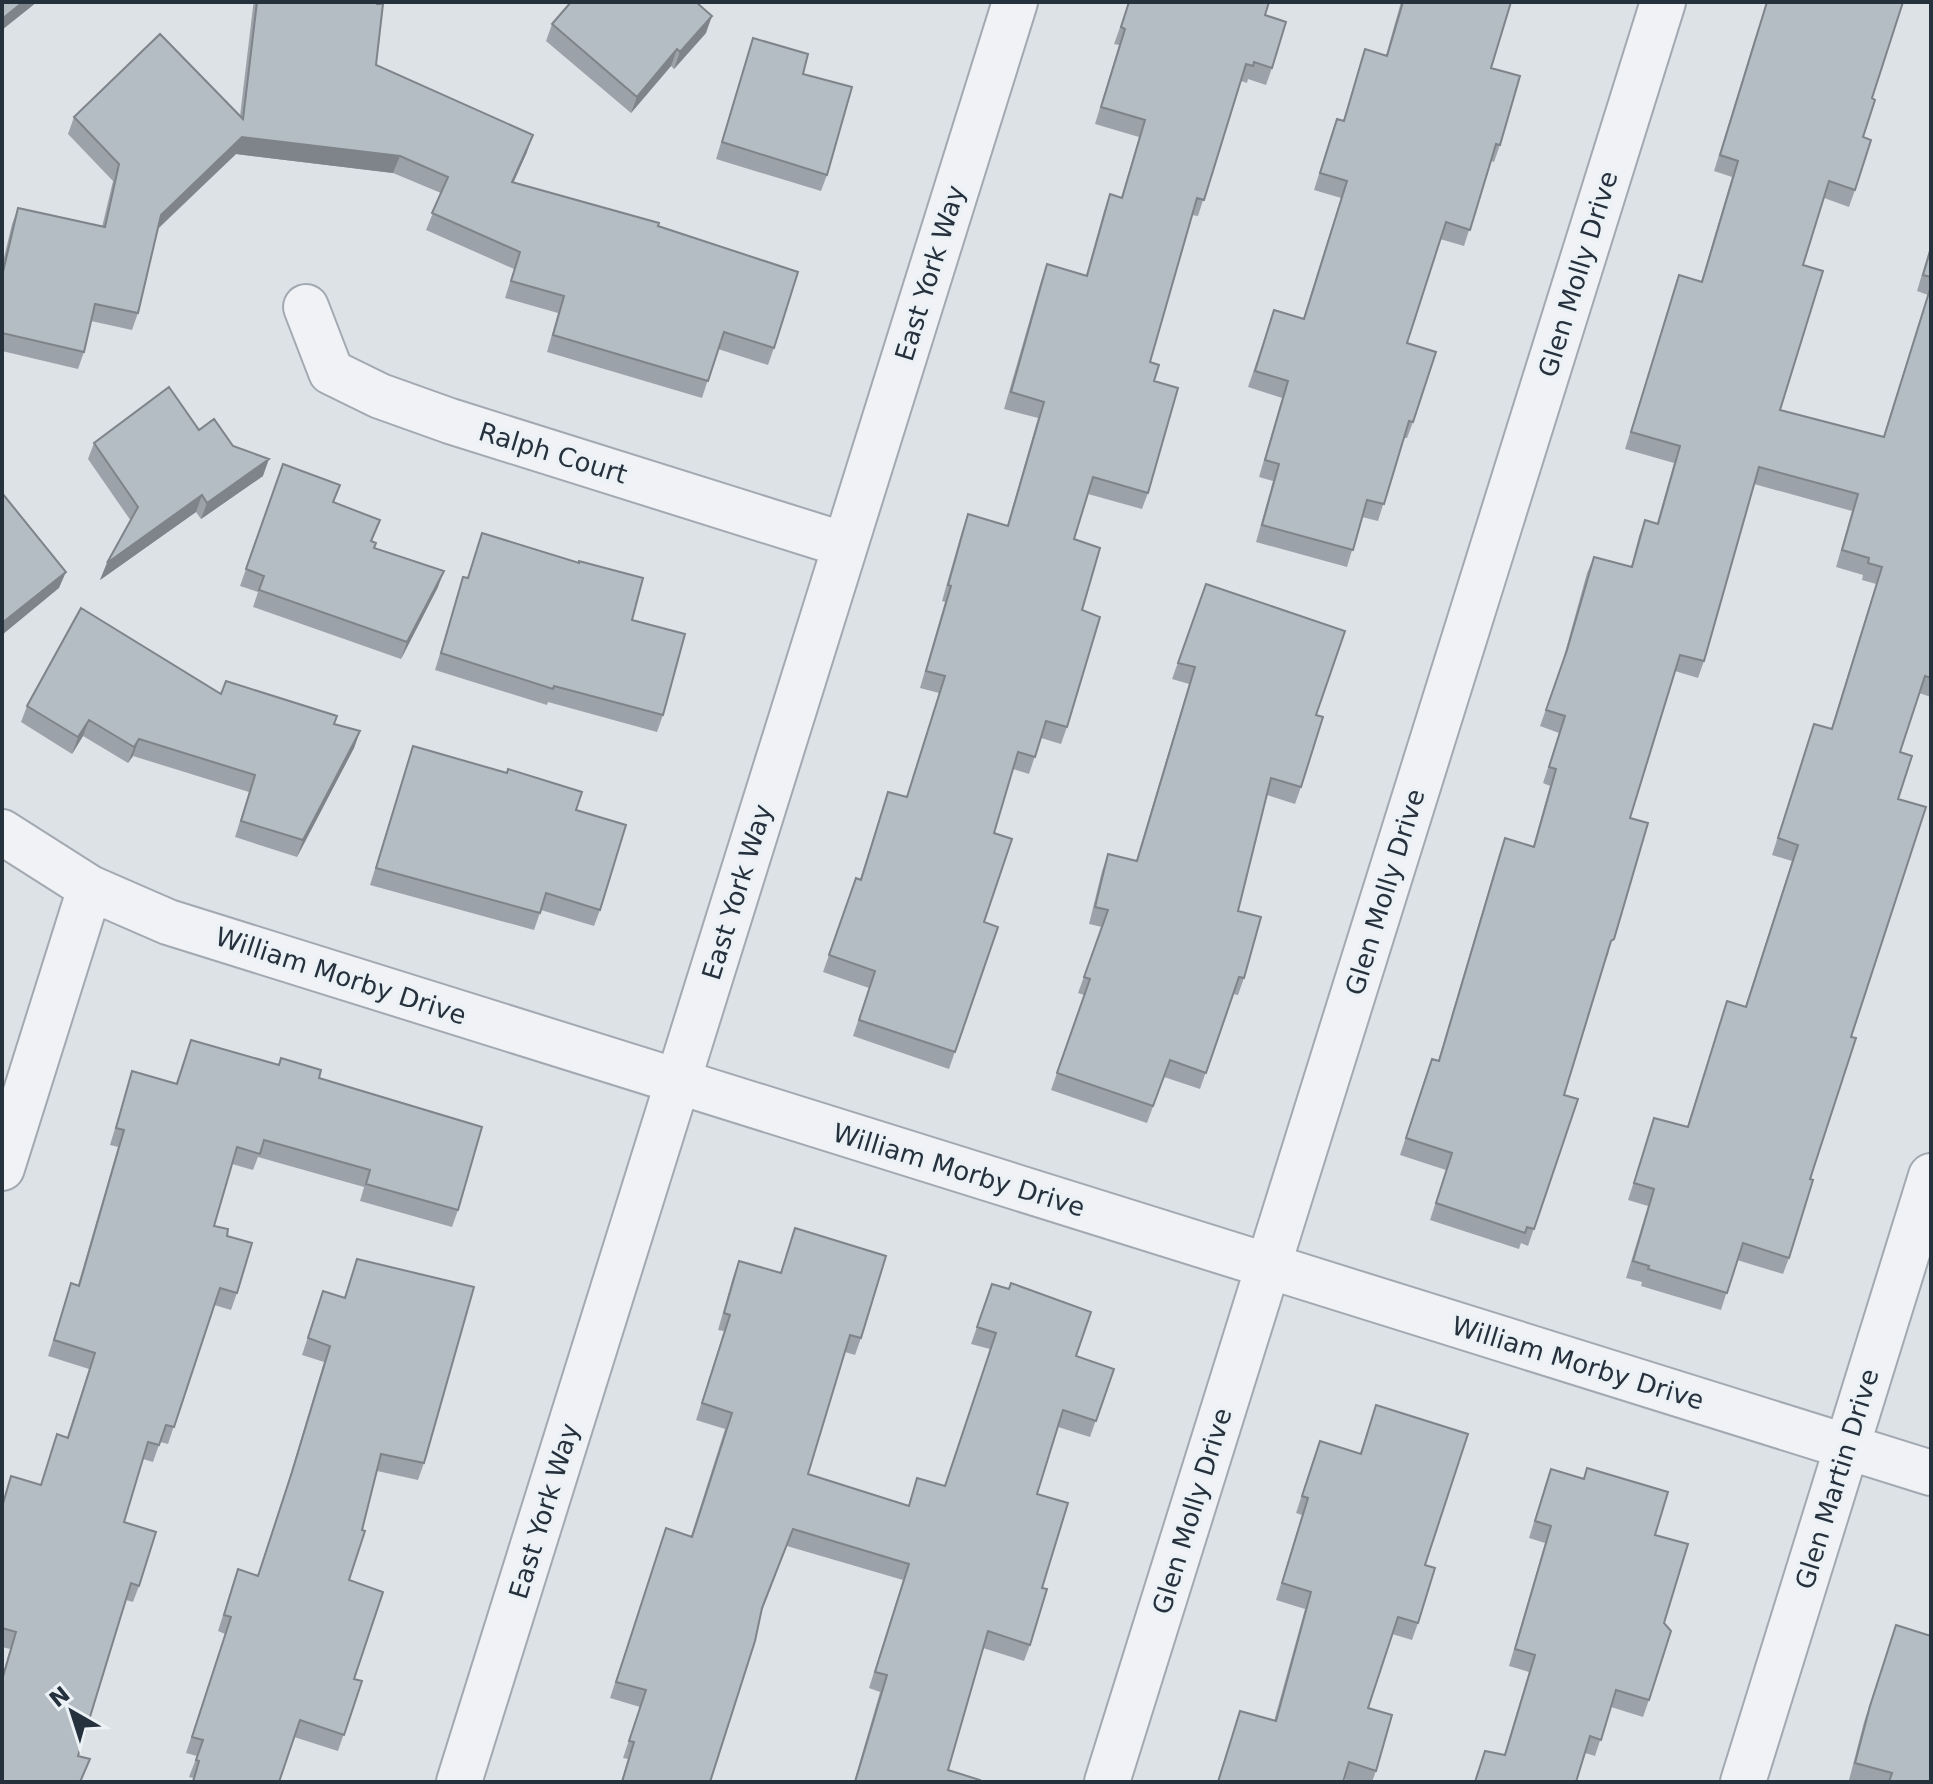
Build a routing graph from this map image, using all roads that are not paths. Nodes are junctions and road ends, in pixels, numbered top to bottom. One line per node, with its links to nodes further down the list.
1 (1015, 2): 4 (street, East York Way)
2 (1663, 2): 10 (street, Glen Molly Drive)
3 (306, 307): 4 (street, Ralph Court)
4 (845, 545): 7 (street, East York Way)
5 (2, 832): 6 (street, William Morby Drive)
6 (90, 888): 7 (street, William Morby Drive); 8 (street)
7 (677, 1082): 10 (street, William Morby Drive); 13 (street, East York Way)
8 (2, 1168)
9 (1931, 1176): 11 (street, Glen Martin Drive)
10 (1268, 1266): 11 (street, William Morby Drive); 14 (street, Glen Molly Drive)
11 (1847, 1447): 12 (street, William Morby Drive); 15 (street, Glen Martin Drive)
12 (1931, 1473)
13 (459, 1782)
14 (1107, 1782)
15 (1743, 1782)

